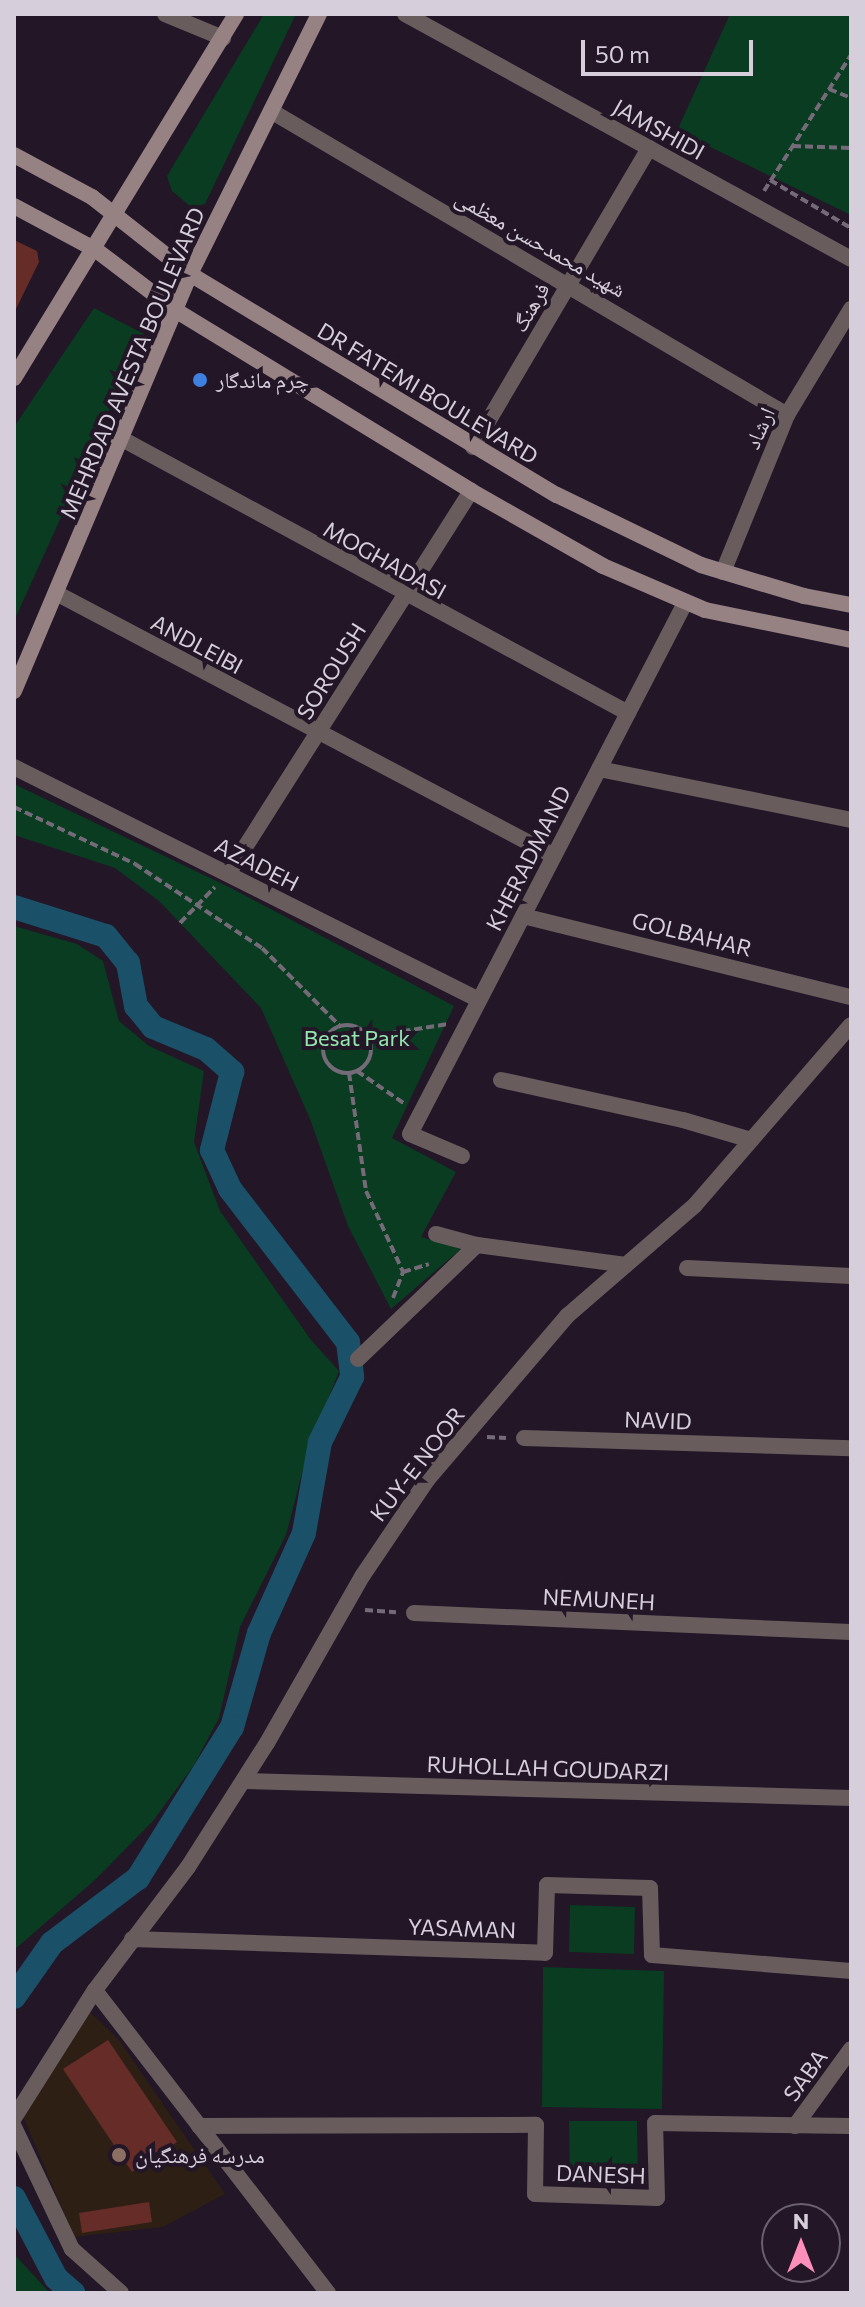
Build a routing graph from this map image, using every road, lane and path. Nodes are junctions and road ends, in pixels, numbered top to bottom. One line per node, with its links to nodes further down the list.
1 (165, 14): 5 (street)
2 (236, 14): 5 (main road)
3 (319, 14): 9 (main road, MEHRDAD AVESTA BOULEVARD)
4 (405, 14): 11 (street, JAMSHIDI)
5 (223, 38): 17 (main road)
6 (851, 55): 7 (path)
7 (829, 89): 8 (path); 10 (path)
8 (851, 98)
9 (271, 111): 21 (main road, MEHRDAD AVESTA BOULEVARD); 22 (street, شهید محمدحسن معظمی)
10 (792, 146): 12 (path); 14 (path)
11 (649, 148): 16 (street, JAMSHIDI); 22 (street, فرهنگ)
12 (851, 148)
13 (14, 155): 17 (main road, DR FATEMI BOULEVARD)
14 (770, 180): 16 (path); 18 (path)
15 (14, 206): 19 (main road)
16 (756, 207): 20 (street, JAMSHIDI)
17 (115, 214): 19 (main road); 21 (main road, DR FATEMI BOULEVARD)
18 (851, 228)
19 (96, 250): 24 (main road); 25 (main road)
20 (851, 259)
21 (190, 274): 24 (main road, MEHRDAD AVESTA BOULEVARD); 28 (main road, DR FATEMI BOULEVARD)
22 (569, 284): 26 (street, شهید محمدحسن معظمی); 28 (street, فرهنگ)
23 (851, 309): 26 (street, ارشاد)
24 (175, 310): 27 (main road, MEHRDAD AVESTA BOULEVARD); 29 (main road)
25 (14, 378)
26 (787, 415): 30 (street, ارشاد)
27 (124, 440): 31 (main road, MEHRDAD AVESTA BOULEVARD); 32 (street, MOGHADASI)
28 (473, 447): 30 (main road, DR FATEMI BOULEVARD)
29 (471, 491): 32 (street, SOROUSH); 33 (main road)
30 (723, 572): 34 (main road, DR FATEMI BOULEVARD)
31 (56, 593): 36 (main road, MEHRDAD AVESTA BOULEVARD); 38 (street, ANDLEIBI)
32 (404, 596): 37 (street, MOGHADASI); 38 (street, SOROUSH)
33 (685, 603): 35 (main road); 37 (street, KHERADMAND)
34 (851, 605)
35 (851, 640)
36 (14, 691)
37 (628, 713): 40 (street, KHERADMAND)
38 (317, 734): 43 (street, ANDLEIBI); 44 (street, SOROUSH)
39 (14, 767): 44 (street, AZADEH)
40 (599, 769): 42 (street); 43 (street, KHERADMAND)
41 (14, 807): 45 (path)
42 (851, 820)
43 (554, 856): 46 (street, KHERADMAND)
44 (228, 874): 45 (path); 49 (street, AZADEH)
45 (197, 907): 47 (path); 51 (path)
46 (523, 916): 48 (street, GOLBAHAR); 49 (street, KHERADMAND)
47 (180, 923)
48 (851, 997)
49 (479, 1000): 50 (street, KHERADMAND)
50 (469, 1020): 53 (path); 57 (street, KHERADMAND)
51 (341, 1027): 53 (path); 55 (path)
52 (849, 1032): 58 (street, KUY-E NOOR)
53 (367, 1037): 54 (path)
54 (357, 1071): 55 (path); 57 (path)
55 (349, 1073): 64 (path)
56 (501, 1080): 58 (street)
57 (420, 1115): 59 (street, KHERADMAND)
58 (751, 1140): 62 (street, KUY-E NOOR)
59 (462, 1156)
60 (436, 1234): 61 (street)
61 (477, 1245): 62 (street); 66 (street)
62 (626, 1265): 67 (street, KUY-E NOOR)
63 (687, 1268): 65 (street)
64 (403, 1272)
65 (851, 1276)
66 (358, 1359)
67 (465, 1436): 68 (path); 70 (street, KUY-E NOOR)
68 (524, 1438): 69 (street, NAVID)
69 (851, 1448)
70 (346, 1609): 71 (path); 73 (street, KUY-E NOOR)
71 (414, 1613): 72 (street, NEMUNEH)
72 (851, 1632)
73 (243, 1781): 74 (street, RUHOLLAH GOUDARZI); 75 (street, KUY-E NOOR)
74 (851, 1798)
75 (132, 1939): 76 (street, YASAMAN); 77 (street, KUY-E NOOR)
76 (851, 1971)
77 (95, 1990): 79 (street, KUY-E NOOR); 80 (street)
78 (851, 2049): 81 (street, SABA)
79 (14, 2118)
80 (199, 2126): 81 (street, DANESH); 85 (street)
81 (795, 2126): 82 (street, DANESH)
82 (851, 2126)
83 (14, 2127): 84 (street)
84 (121, 2293)
85 (328, 2293)

